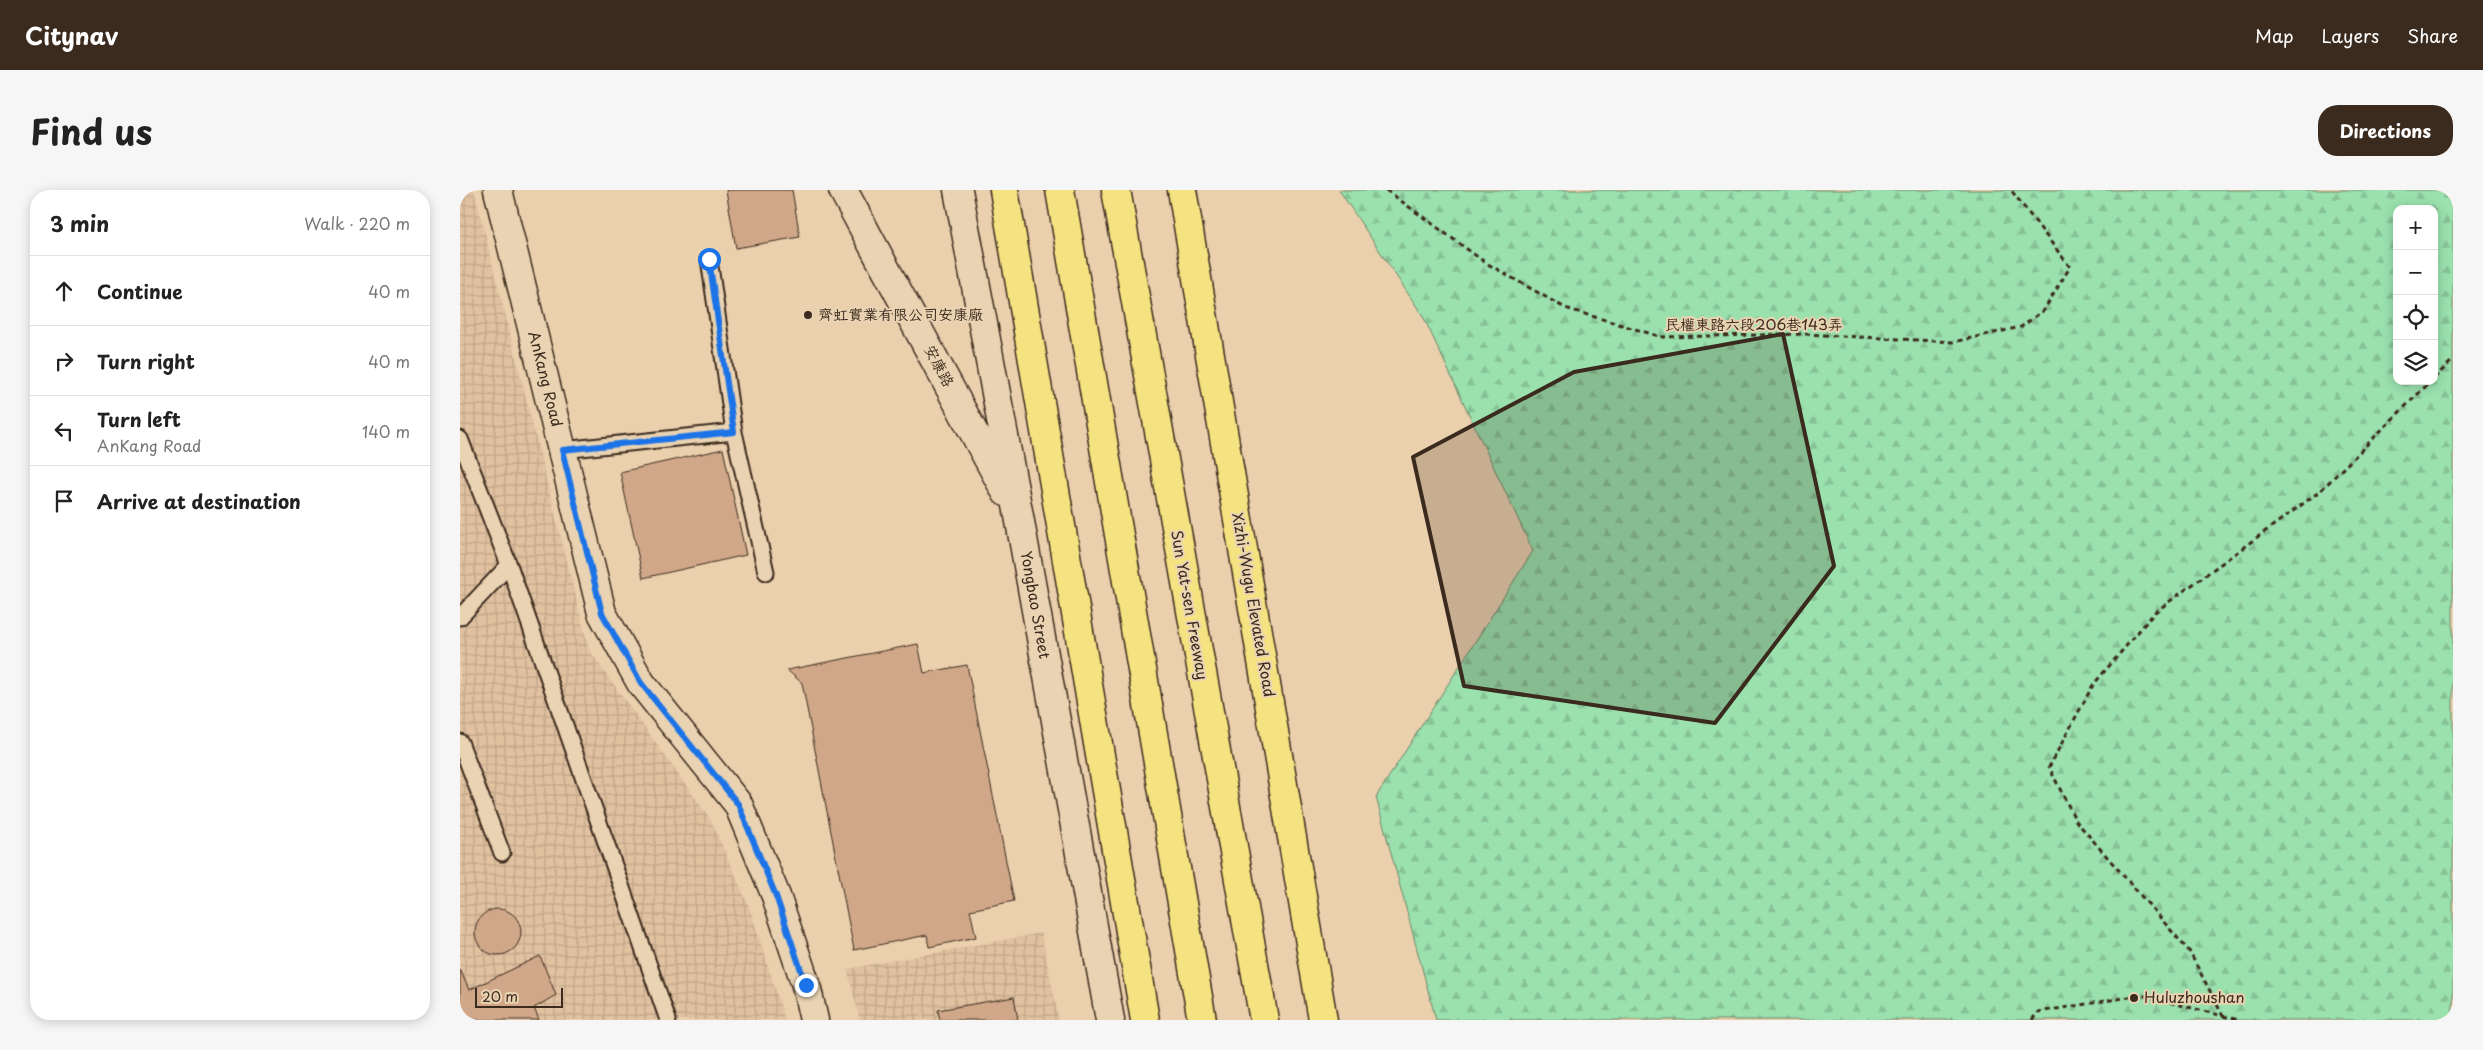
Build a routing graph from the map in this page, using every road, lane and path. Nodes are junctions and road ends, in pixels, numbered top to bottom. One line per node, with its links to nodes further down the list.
1 (498, 190): 16 (street, AnKang Road)
2 (843, 190): 17 (street, 安康路)
3 (958, 190): 17 (street, Yongbao Street)
4 (1004, 190): 27 (highway)
5 (1060, 190): 28 (highway)
6 (1116, 190): 29 (highway, Sun Yat-sen Freeway)
7 (1182, 190): 30 (highway, Xizhi-Wugu Elevated Road)
8 (1386, 190): 9 (path, 民權東路六段206巷143弄)
9 (2011, 190)
10 (709, 259): 14 (lane)
11 (2453, 360): 12 (path)
12 (2438, 374)
13 (2427, 385): 23 (path)
14 (734, 432): 16 (lane); 19 (lane)
15 (460, 439): 18 (lane)
16 (562, 450): 25 (street, AnKang Road)
17 (1020, 516): 26 (street, Yongbao Street)
18 (509, 565): 20 (lane); 24 (lane)
19 (766, 572)
20 (460, 618)
21 (460, 742): 22 (lane)
22 (502, 853)
23 (2223, 1016): 31 (path); 32 (path)
24 (668, 1020)
25 (814, 1020)
26 (1110, 1020)
27 (1145, 1020)
28 (1202, 1020)
29 (1264, 1020)
30 (1323, 1020)
31 (2032, 1020)
32 (2239, 1020)

